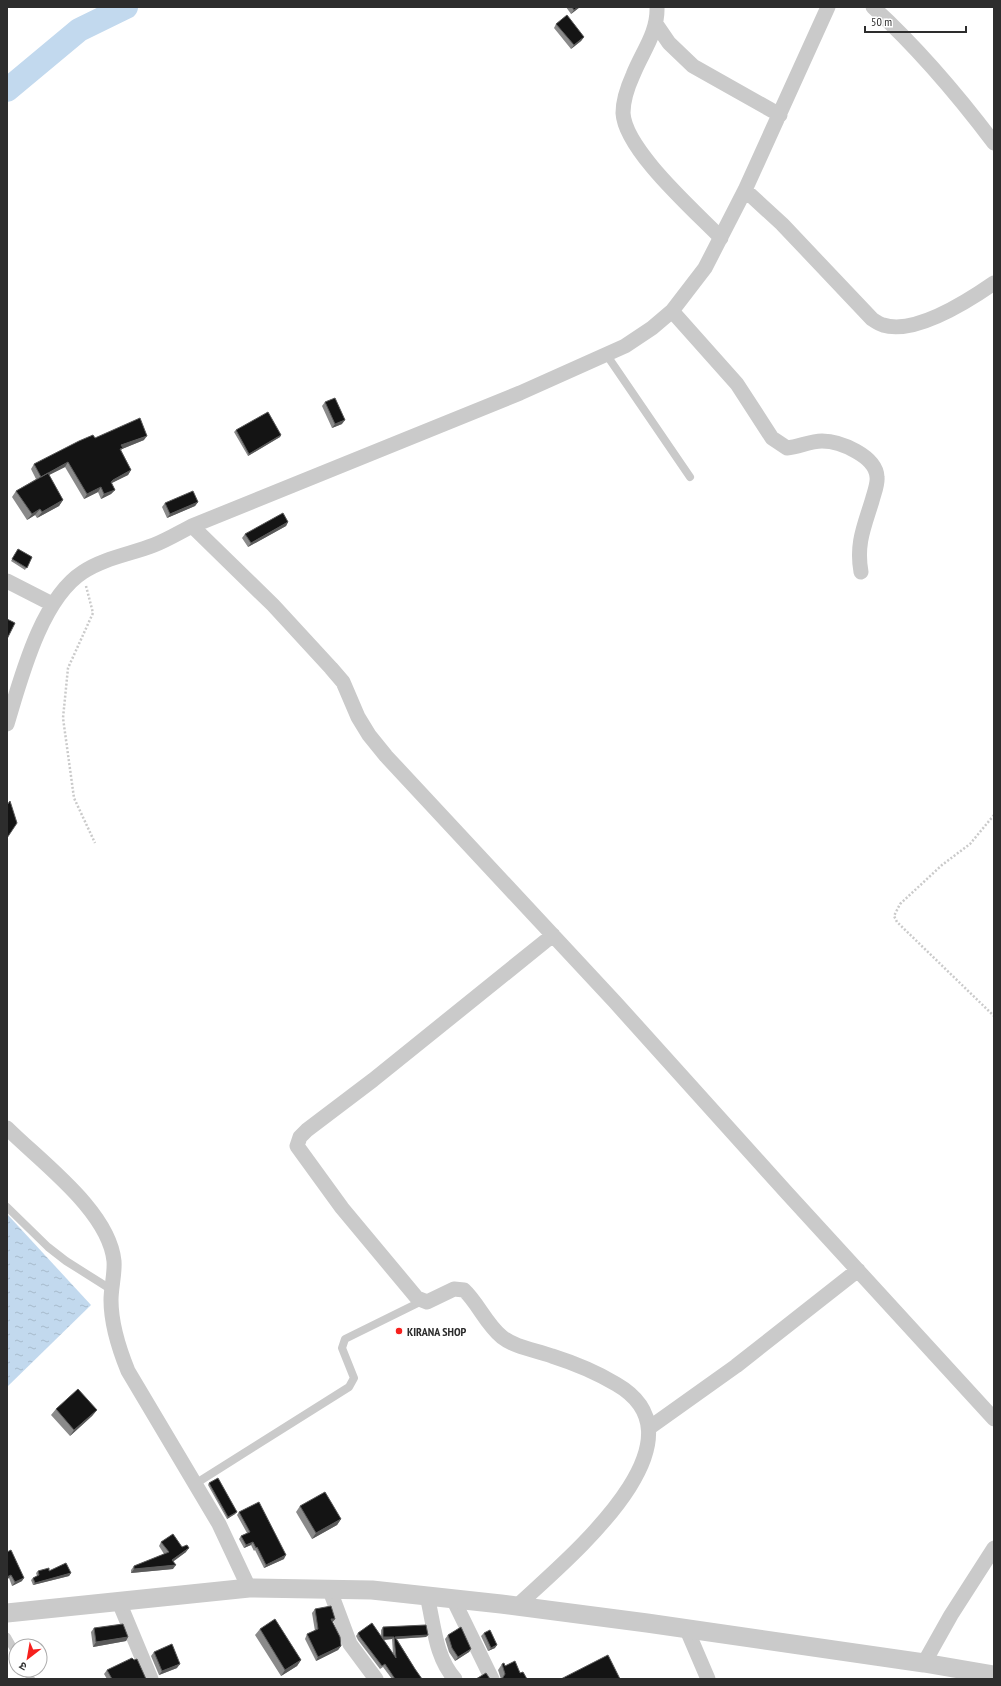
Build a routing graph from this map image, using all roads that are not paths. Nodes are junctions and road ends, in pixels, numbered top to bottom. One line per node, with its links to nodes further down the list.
1 (657, 7): 4 (street)
2 (828, 7): 5 (street)
3 (873, 7): 6 (street)
4 (656, 24): 5 (street); 8 (street)
5 (780, 115): 7 (street)
6 (994, 143)
7 (745, 190): 8 (street); 9 (street)
8 (721, 238): 10 (street)
9 (994, 283)
10 (672, 311): 11 (street); 14 (street)
11 (606, 354): 12 (lane); 13 (street)
12 (690, 477)
13 (192, 526): 16 (street); 18 (street)
14 (861, 572)
15 (7, 581): 16 (street)
16 (52, 604): 17 (street)
17 (7, 724)
18 (553, 935): 21 (street); 23 (street)
19 (7, 1128): 22 (street)
20 (7, 1208): 22 (lane)
21 (858, 1270): 24 (street); 25 (street)
22 (112, 1290): 26 (street)
23 (422, 1301): 25 (street); 26 (lane)
24 (994, 1418)
25 (649, 1428): 33 (street)
26 (195, 1484): 28 (street)
27 (994, 1548): 36 (street)
28 (249, 1588): 29 (street); 32 (street)
29 (328, 1588): 30 (street); 39 (street)
30 (427, 1596): 31 (street); 40 (street)
31 (454, 1599): 33 (street); 41 (street)
32 (119, 1602): 34 (street); 38 (street)
33 (517, 1606): 35 (street)
34 (7, 1613)
35 (687, 1630): 36 (street); 42 (street)
36 (924, 1663): 37 (street)
37 (994, 1675)
38 (151, 1679)
39 (376, 1679)
40 (456, 1679)
41 (492, 1679)
42 (708, 1679)

